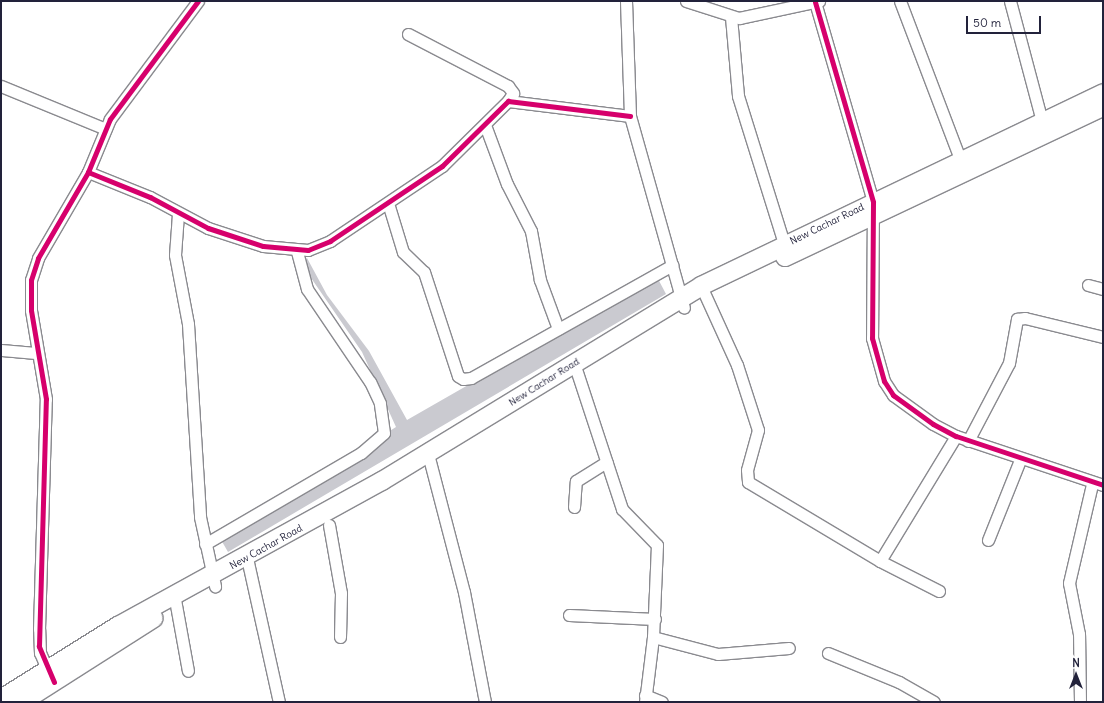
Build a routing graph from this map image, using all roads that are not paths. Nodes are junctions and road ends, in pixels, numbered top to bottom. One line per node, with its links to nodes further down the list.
1 (198, 1): 17 (street)
2 (626, 1): 13 (street)
3 (686, 1): 7 (street)
4 (900, 1): 18 (street)
5 (1010, 1): 15 (street)
6 (817, 2): 7 (street); 21 (street)
7 (731, 17): 23 (street)
8 (408, 34): 11 (street)
9 (1, 86): 17 (street)
10 (1103, 94): 14 (highway, New Cachar Road)
11 (508, 101): 13 (street); 16 (street)
12 (1103, 107): 14 (highway, New Cachar Road)
13 (630, 116): 25 (street)
14 (1068, 116): 15 (highway, New Cachar Road); 18 (highway, New Cachar Road)
15 (1042, 121): 18 (highway, New Cachar Road)
16 (485, 125): 20 (street); 30 (street)
17 (106, 129): 19 (street)
18 (963, 166): 21 (highway, New Cachar Road)
19 (88, 172): 22 (street); 33 (street)
20 (388, 203): 24 (street); 30 (street)
21 (873, 210): 23 (highway, New Cachar Road); 28 (highway, New Cachar Road); 35 (street)
22 (178, 214): 24 (street); 44 (street)
23 (784, 244): 28 (highway, New Cachar Road)
24 (297, 251): 44 (street)
25 (672, 265): 29 (street); 30 (street)
26 (1088, 285): 27 (street)
27 (1103, 289)
28 (703, 291): 29 (highway, New Cachar Road); 45 (street)
29 (683, 302): 34 (highway, New Cachar Road)
30 (558, 329)
31 (1103, 337): 36 (street)
32 (1, 350): 33 (street)
33 (36, 352): 57 (street)
34 (576, 368): 37 (highway, New Cachar Road); 39 (street)
35 (956, 436): 36 (street); 45 (street)
36 (968, 442): 38 (street)
37 (429, 459): 42 (highway, New Cachar Road); 46 (highway, New Cachar Road); 62 (street)
38 (1020, 460): 40 (street); 43 (street)
39 (607, 462): 41 (street); 51 (street)
40 (1098, 484): 65 (street)
41 (574, 507)
42 (329, 525): 46 (highway, New Cachar Road); 52 (street)
43 (988, 540)
44 (205, 544): 47 (street)
45 (880, 561): 48 (street)
46 (248, 563): 47 (highway, New Cachar Road); 61 (street)
47 (214, 581): 49 (highway, New Cachar Road)
48 (939, 591)
49 (175, 600): 56 (street); 57 (highway, New Cachar Road)
50 (569, 615): 51 (street)
51 (654, 618): 53 (street)
52 (340, 637)
53 (653, 637): 54 (street); 58 (street)
54 (789, 648)
55 (828, 653): 64 (street)
56 (188, 672)
57 (51, 677): 59 (highway, New Cachar Road); 60 (highway, New Cachar Road)
58 (645, 698): 63 (street)
59 (1, 699)
60 (22, 702)
61 (280, 702)
62 (485, 702)
63 (662, 702)
64 (934, 702)
65 (1080, 702)

